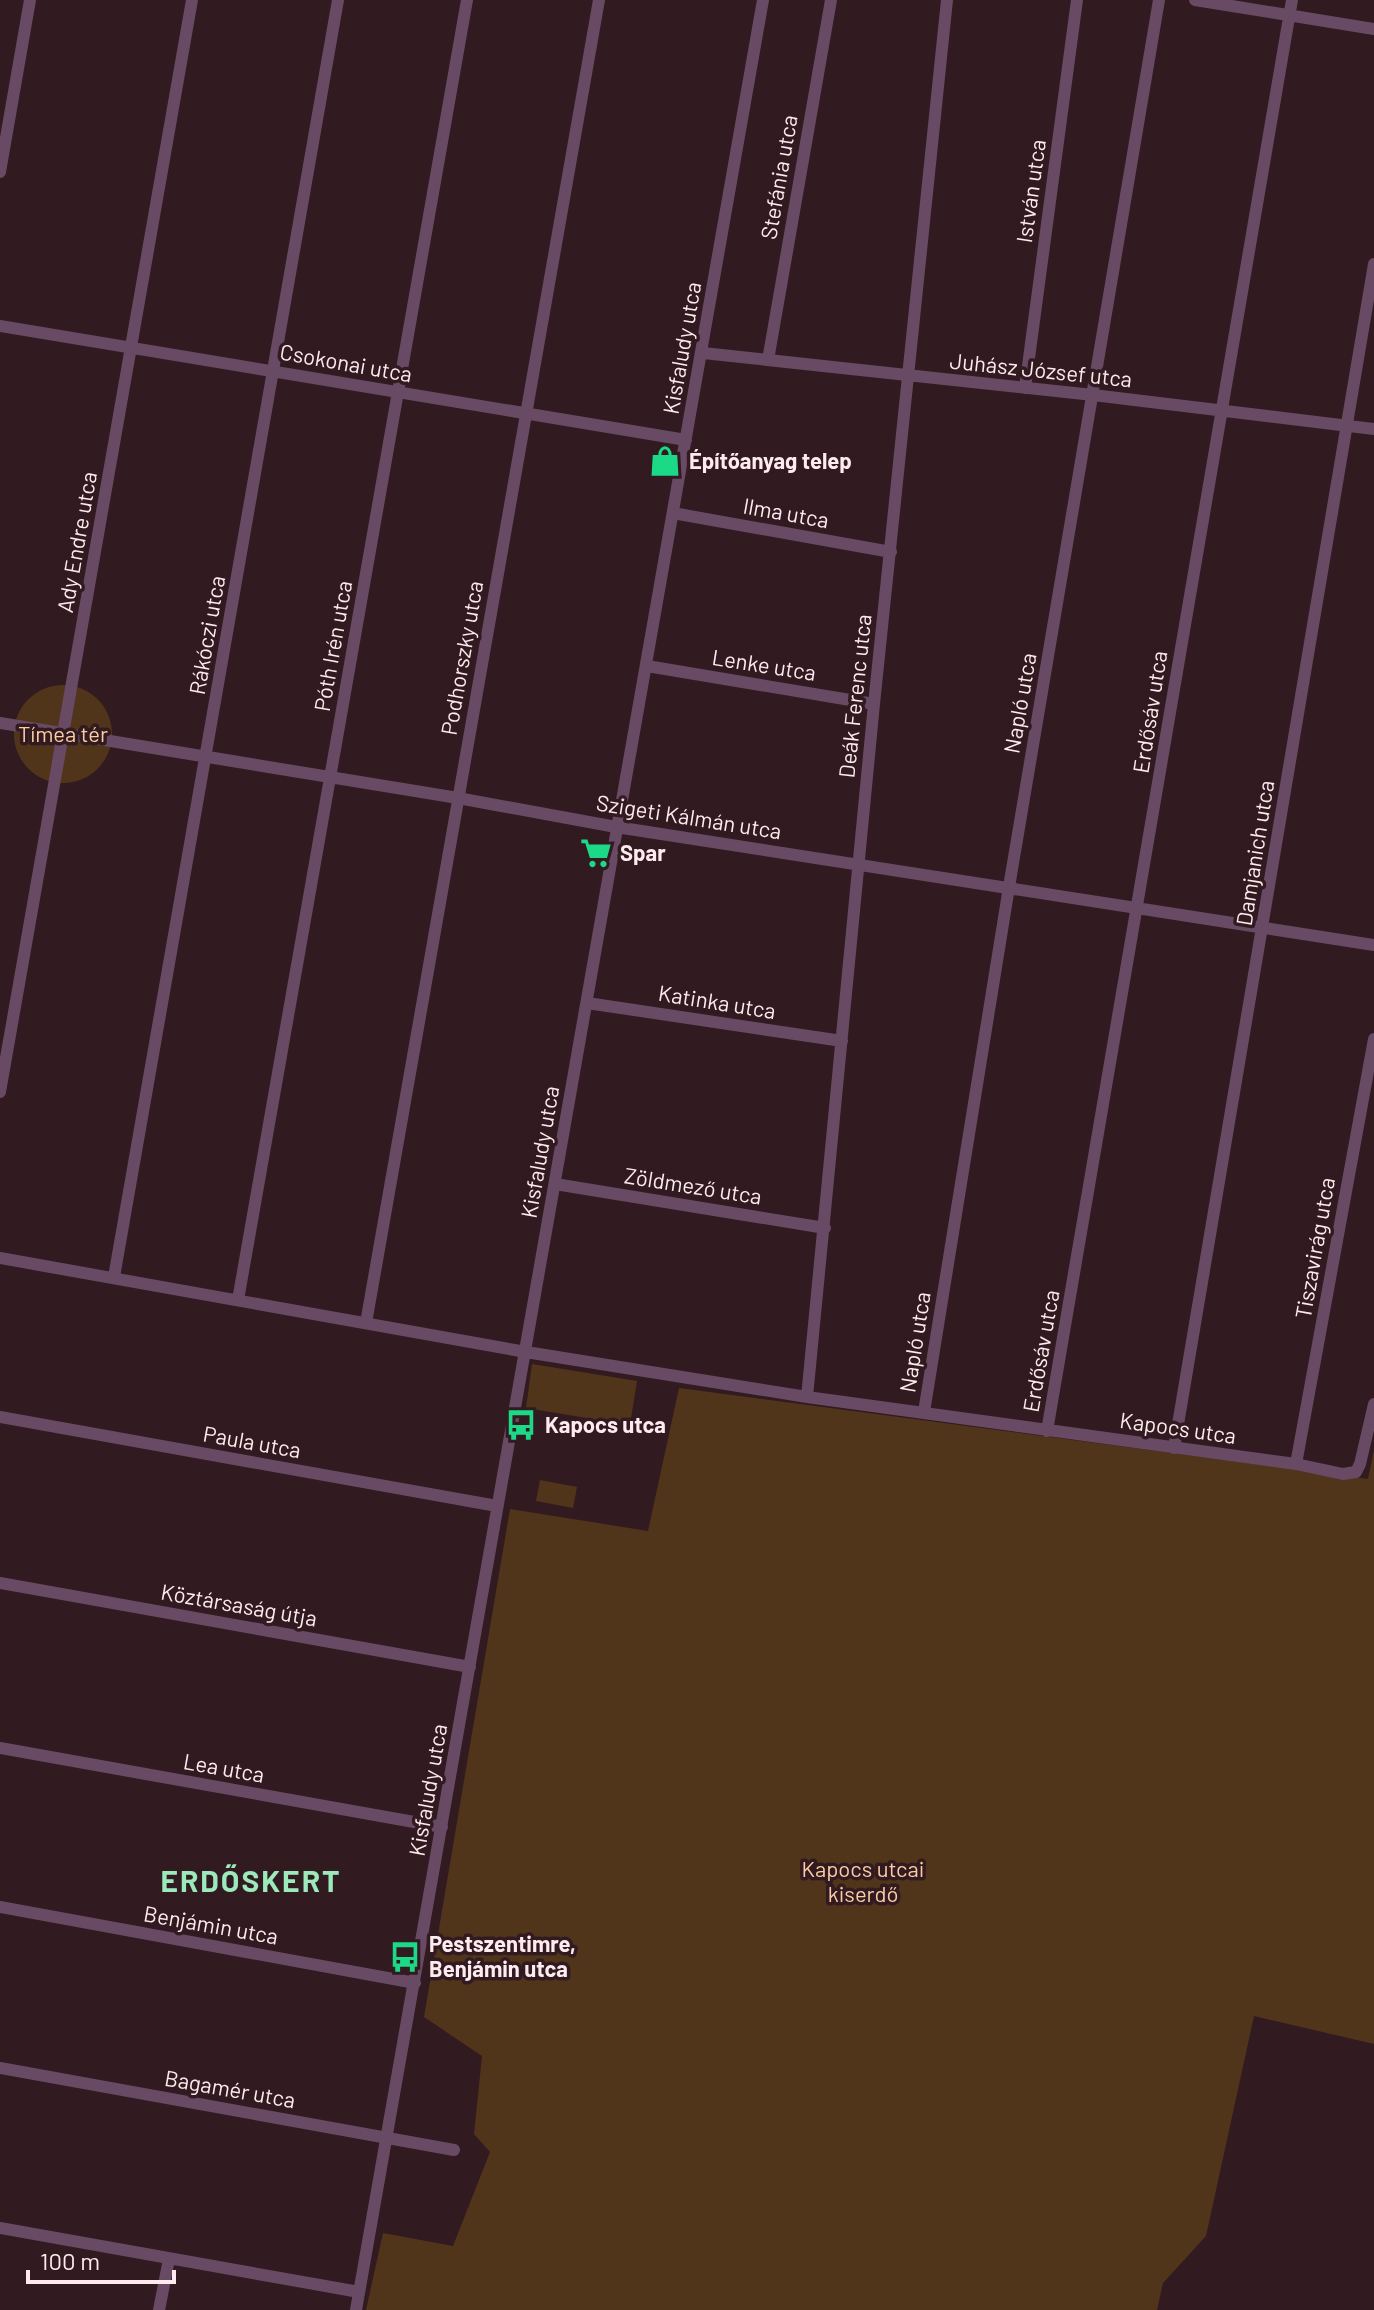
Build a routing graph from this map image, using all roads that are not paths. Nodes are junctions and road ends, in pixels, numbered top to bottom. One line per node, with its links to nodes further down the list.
1 (30, 0): 15 (street)
2 (192, 0): 18 (street, Ady Endre utca)
3 (338, 0): 21 (street, Rákóczi utca)
4 (467, 0): 24 (street, Póth Irén utca)
5 (599, 0): 27 (street, Podhorszky utca)
6 (763, 0): 19 (street, Kisfaludy utca)
7 (831, 0): 20 (street, Stefánia utca)
8 (947, 0): 22 (street, Deák Ferenc utca)
9 (1077, 0): 23 (street, István utca)
10 (1159, 0): 25 (street, Napló utca)
11 (1195, 0): 13 (street)
12 (1292, 0): 13 (street, Erdősáv utca)
13 (1289, 14): 14 (street); 26 (street, Erdősáv utca)
14 (1374, 29)
15 (0, 172)
16 (1374, 264): 28 (street, Damjanich utca)
17 (0, 326): 18 (street, Csokonai utca)
18 (131, 347): 21 (street, Csokonai utca); 36 (street, Ady Endre utca)
19 (703, 353): 20 (street, Juhász József utca); 30 (street, Kisfaludy utca)
20 (768, 360): 22 (street, Juhász József utca)
21 (273, 370): 24 (street, Csokonai utca); 37 (street, Rákóczi utca)
22 (907, 376): 23 (street, Juhász József utca); 32 (street, Deák Ferenc utca)
23 (1025, 388): 25 (street, Juhász József utca)
24 (398, 393): 27 (street, Csokonai utca); 38 (street, Póth Irén utca)
25 (1093, 395): 26 (street, Juhász József utca); 42 (street, Napló utca)
26 (1220, 410): 28 (street, Juhász József utca); 43 (street, Erdősáv utca)
27 (526, 413): 30 (street, Csokonai utca); 39 (street, Podhorszky utca)
28 (1345, 426): 29 (street, Juhász József utca); 44 (street, Damjanich utca)
29 (1374, 429)
30 (686, 440): 31 (street, Kisfaludy utca)
31 (673, 513): 32 (street, Ilma utca); 33 (street, Kisfaludy utca)
32 (891, 552): 34 (street, Deák Ferenc utca)
33 (647, 666): 34 (street, Lenke utca); 40 (street, Kisfaludy utca)
34 (874, 704): 41 (street, Deák Ferenc utca)
35 (0, 723): 36 (street, Szigeti Kálmán utca)
36 (64, 733): 37 (street, Szigeti Kálmán utca); 49 (street, Ady Endre utca)
37 (206, 757): 38 (street, Szigeti Kálmán utca); 53 (street, Rákóczi utca)
38 (331, 778): 39 (street, Szigeti Kálmán utca); 54 (street, Póth Irén utca)
39 (458, 798): 40 (street, Szigeti Kálmán utca); 55 (street, Podhorszky utca)
40 (616, 827): 41 (street, Szigeti Kálmán utca); 46 (street, Kisfaludy utca)
41 (859, 864): 42 (street, Szigeti Kálmán utca); 48 (street, Deák Ferenc utca)
42 (1009, 887): 43 (street, Szigeti Kálmán utca); 59 (street, Napló utca)
43 (1138, 907): 44 (street, Szigeti Kálmán utca); 61 (street, Erdősáv utca)
44 (1263, 928): 45 (street, Szigeti Kálmán utca); 62 (street, Damjanich utca)
45 (1374, 945)
46 (587, 1003): 48 (street, Katinka utca); 50 (street, Kisfaludy utca)
47 (1374, 1039): 63 (street, Tiszavirág utca)
48 (842, 1041): 51 (street, Deák Ferenc utca)
49 (0, 1092)
50 (555, 1184): 51 (street, Zöldmező utca); 56 (street, Kisfaludy utca)
51 (825, 1228): 57 (street, Deák Ferenc utca)
52 (0, 1258): 53 (street, Kapocs utca)
53 (114, 1277): 54 (street, Kapocs utca)
54 (238, 1300): 55 (street, Kapocs utca)
55 (366, 1323): 56 (street, Kapocs utca)
56 (526, 1352): 57 (street, Kapocs utca); 64 (street, Kisfaludy utca)
57 (807, 1397): 59 (street, Kapocs utca)
58 (1374, 1404): 63 (street, Kapocs utca)
59 (924, 1412): 61 (street, Kapocs utca)
60 (0, 1417): 64 (street, Paula utca)
61 (1047, 1431): 62 (street, Kapocs utca)
62 (1174, 1448): 63 (street, Kapocs utca)
63 (1296, 1464)
64 (497, 1506): 66 (street, Kisfaludy utca)
65 (0, 1583): 66 (street, Köztársaság útja)
66 (470, 1667): 68 (street, Kisfaludy utca)
67 (0, 1748): 68 (street, Lea utca)
68 (442, 1827): 70 (street, Kisfaludy utca)
69 (0, 1907): 70 (street, Benjámin utca)
70 (415, 1983): 72 (street, Kisfaludy utca)
71 (0, 2068): 72 (street, Bagamér utca)
72 (386, 2137): 73 (street, Bagamér utca); 76 (street, Kisfaludy utca)
73 (454, 2150)
74 (0, 2228): 75 (street)
75 (169, 2259): 76 (street); 77 (street)
76 (359, 2292): 78 (street, Kisfaludy utca)
77 (159, 2310)
78 (356, 2310)

